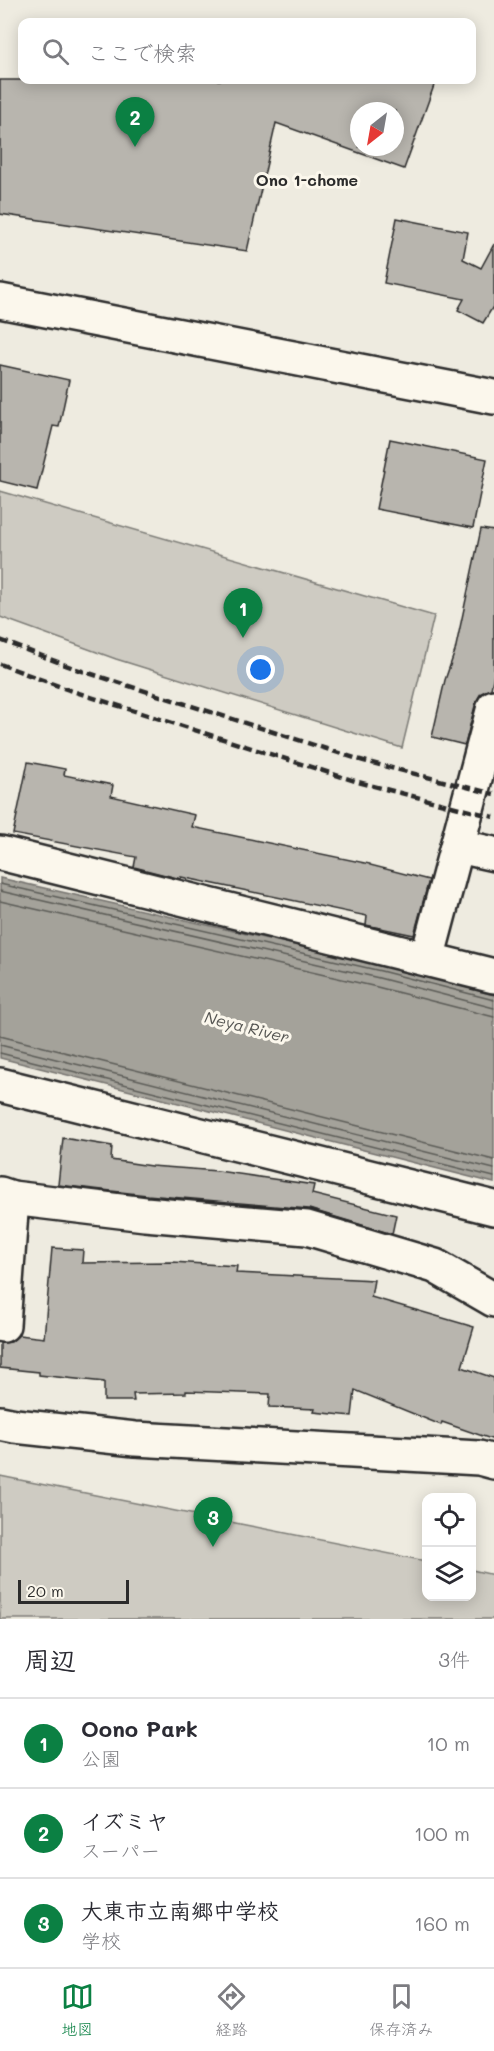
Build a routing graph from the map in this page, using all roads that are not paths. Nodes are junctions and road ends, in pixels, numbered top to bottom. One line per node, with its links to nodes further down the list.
1 (0, 301): 2 (street)
2 (494, 397)
3 (494, 707): 4 (street)
4 (487, 759): 5 (street)
5 (458, 846): 7 (street); 8 (street)
6 (0, 853): 8 (street)
7 (494, 854)
8 (427, 959): 9 (street)
9 (494, 976)
10 (0, 1084): 12 (street)
11 (6, 1196): 13 (street); 14 (street)
12 (494, 1208)
13 (494, 1300)
14 (3, 1325)
15 (0, 1423): 16 (street)
16 (494, 1462)

